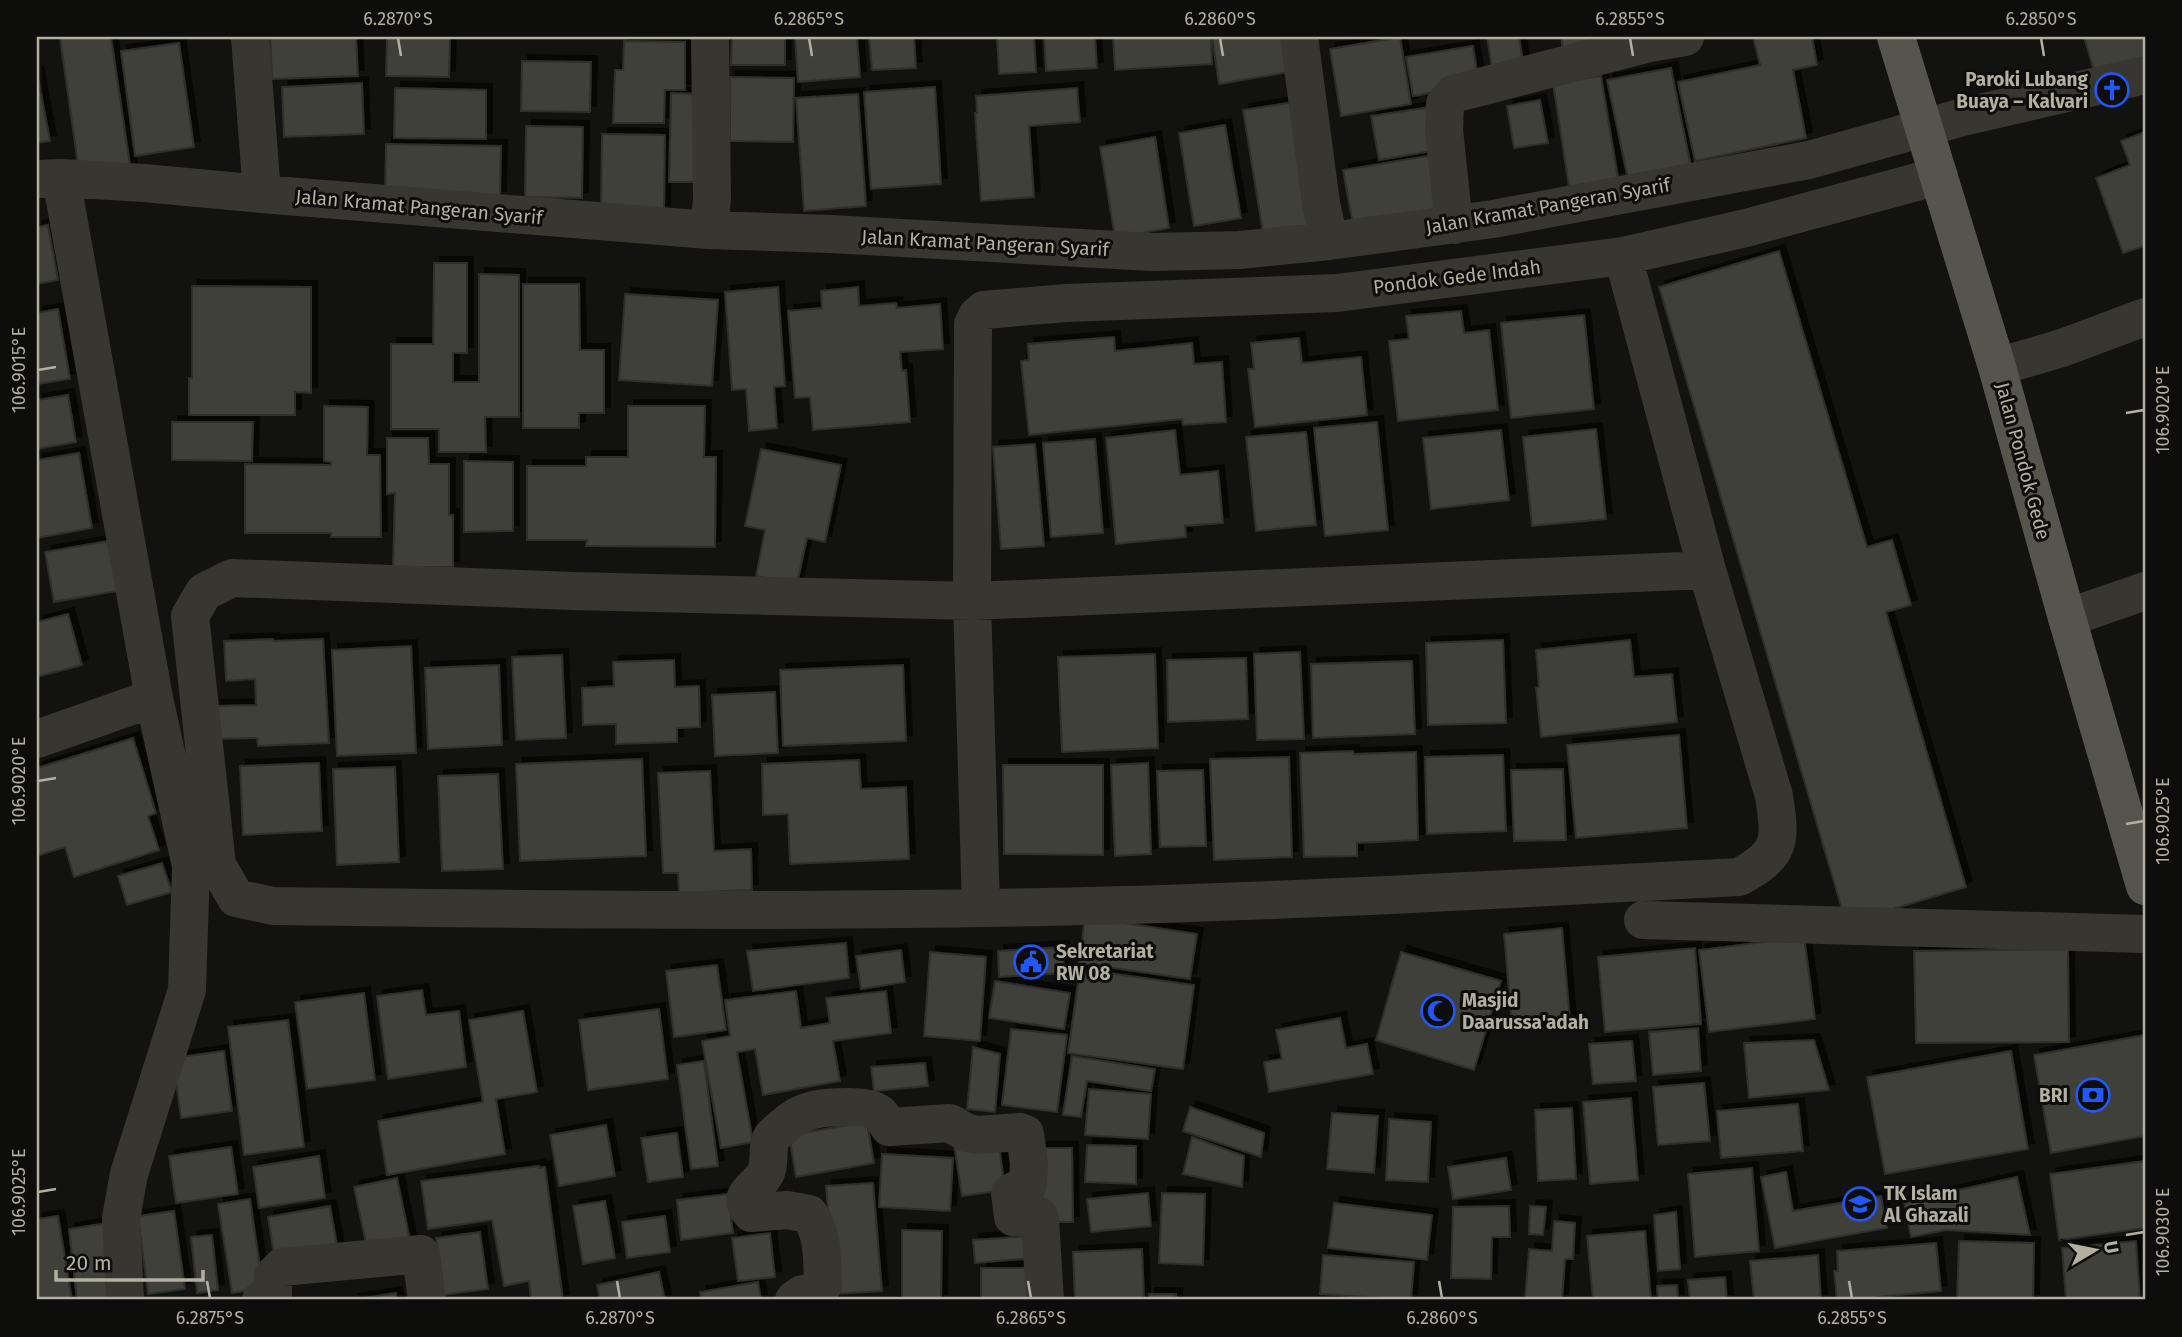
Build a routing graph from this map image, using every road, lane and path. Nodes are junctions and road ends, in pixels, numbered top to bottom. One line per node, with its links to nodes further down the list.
1 (250, 37): 10 (street)
2 (710, 37): 12 (street)
3 (1299, 37): 13 (street)
4 (1685, 37): 11 (street)
5 (1896, 37): 7 (main road, Jalan Pondok Gede)
6 (2145, 75): 7 (street, Jalan Kramat Pangeran Syarif)
7 (1923, 127): 8 (main road, Jalan Pondok Gede); 11 (street, Jalan Kramat Pangeran Syarif)
8 (1939, 176): 14 (street, Pondok Gede Indah); 16 (main road, Jalan Pondok Gede)
9 (49, 178): 10 (street, Jalan Kramat Pangeran Syarif); 21 (street)
10 (262, 194): 12 (street, Jalan Kramat Pangeran Syarif)
11 (1454, 225): 13 (street, Jalan Kramat Pangeran Syarif)
12 (709, 230): 13 (street, Jalan Kramat Pangeran Syarif)
13 (1329, 241)
14 (1623, 256): 17 (street); 19 (street, Pondok Gede Indah)
15 (2145, 317): 16 (street)
16 (1997, 367): 20 (main road, Jalan Pondok Gede)
17 (1707, 570): 19 (street); 24 (street)
18 (2145, 590): 20 (street)
19 (972, 601): 24 (street); 24 (street)
20 (2067, 618): 23 (main road, Jalan Pondok Gede)
21 (154, 698): 22 (street); 27 (street)
22 (37, 739)
23 (2145, 886)
24 (981, 908)
25 (1643, 920): 26 (street)
26 (2145, 934)
27 (125, 1300)
28 (261, 1300): 29 (street)
29 (427, 1300)
30 (794, 1300): 31 (street)
31 (1045, 1300)

